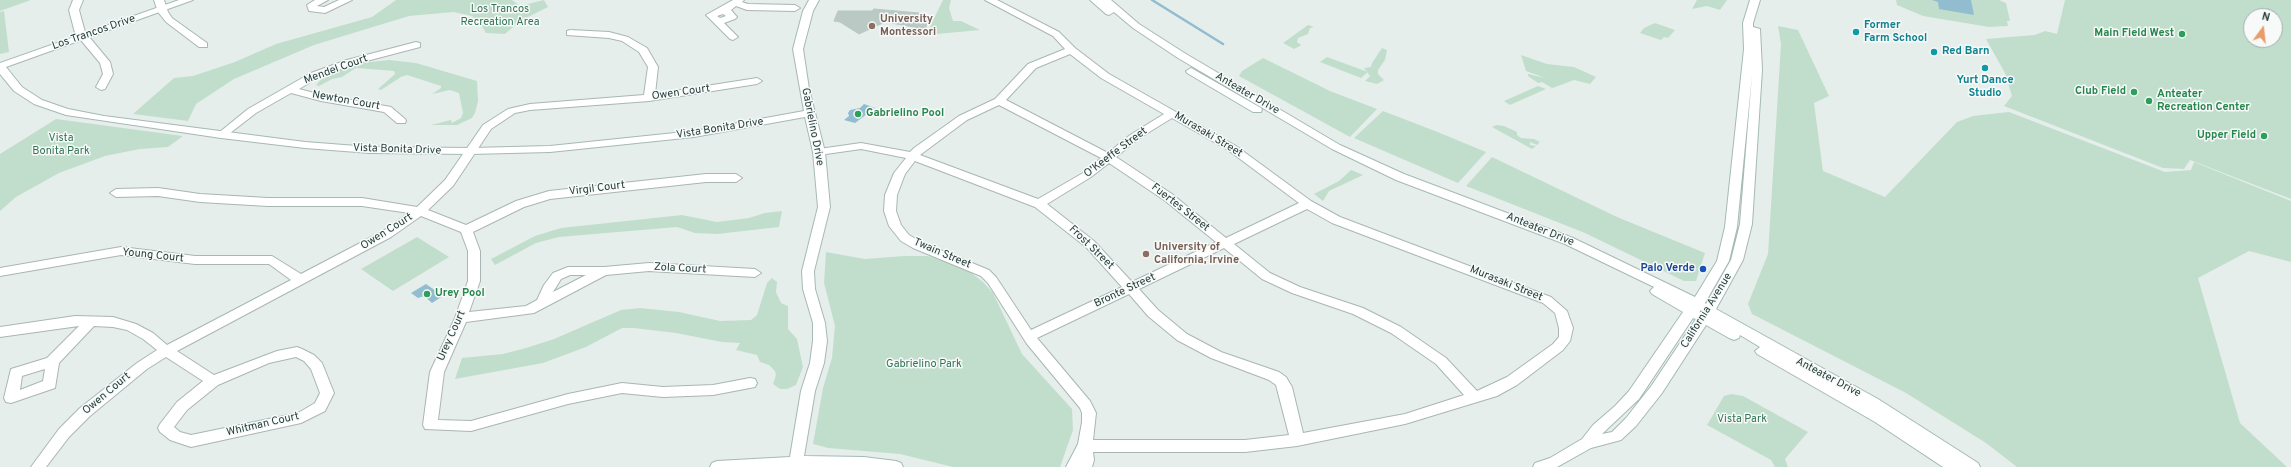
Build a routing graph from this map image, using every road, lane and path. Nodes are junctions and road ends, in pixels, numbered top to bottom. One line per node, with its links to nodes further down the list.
1 (78, 0): 16 (street)
2 (188, 0): 11 (street, Los Trancos Drive)
3 (323, 0): 4 (street)
4 (346, 0)
5 (814, 0): 28 (street, Gabrielino Drive)
6 (990, 0): 20 (street, Murasaki Street)
7 (1095, 0): 15 (street, Anteater Drive)
8 (1105, 0): 22 (street, Anteater Drive)
9 (1755, 0): 13 (street, California Avenue)
10 (737, 2): 12 (street); 17 (street)
11 (160, 5): 16 (street, Los Trancos Drive); 18 (street)
12 (795, 8)
13 (1751, 17): 47 (street, California Avenue); 48 (street, California Avenue)
14 (570, 32): 26 (street)
15 (1140, 36): 22 (street); 47 (street, Anteater Drive)
16 (82, 37): 21 (street, Los Trancos Drive); 24 (street)
17 (732, 37)
18 (203, 45)
19 (416, 45): 25 (street, Mendel Court)
20 (1071, 50): 27 (street, Twain Street); 29 (street, Murasaki Street)
21 (0, 67): 31 (street, Vista Bonita Drive)
22 (1219, 78): 47 (street, Anteater Drive)
23 (757, 81): 26 (street, Owen Court)
24 (101, 87)
25 (288, 89): 30 (street, Newton Court); 31 (street, Mendel Court)
26 (649, 98): 32 (street, Owen Court)
27 (998, 102): 34 (street, Twain Street); 35 (street, Fuertes Street)
28 (810, 113): 32 (street, Vista Bonita Drive); 33 (street, Gabrielino Drive)
29 (1172, 114): 35 (street, O'Keeffe Street); 39 (street, Murasaki Street)
30 (401, 121)
31 (221, 135): 32 (street, Vista Bonita Drive)
32 (471, 151): 40 (street, Owen Court)
33 (818, 152): 34 (street, Frost Street); 61 (street, Gabrielino Drive)
34 (912, 156): 38 (street, Frost Street); 52 (street, Twain Street)
35 (1110, 158): 38 (street, O'Keeffe Street); 42 (street, Fuertes Street)
36 (736, 178): 41 (street, Virgil Court)
37 (116, 193): 40 (street)
38 (1039, 204): 46 (street, Frost Street)
39 (1307, 204): 42 (street, Bronte Street); 57 (street, Murasaki Street)
40 (420, 212): 41 (street); 45 (street, Owen Court)
41 (466, 230): 49 (street, Urey Court)
42 (1225, 244): 46 (street, Bronte Street); 57 (street, Fuertes Street)
43 (0, 272): 45 (street, Young Court)
44 (756, 273): 49 (street, Zola Court)
45 (301, 281): 53 (street, Owen Court)
46 (1132, 288): 52 (street, Bronte Street); 58 (street, Frost Street)
47 (1694, 307): 48 (street, Anteater Drive); 59 (street, California Avenue)
48 (1706, 314): 59 (street, California Avenue); 68 (street, Anteater Drive); 69 (street, Anteater Drive)
49 (461, 318): 56 (street, Urey Court)
50 (92, 320): 51 (street); 53 (street); 54 (street)
51 (0, 332)
52 (1030, 336): 60 (street, Twain Street)
53 (166, 351): 55 (street); 62 (street, Owen Court)
54 (52, 361)
55 (213, 382): 55 (street, Whitman Court)
56 (750, 383)
57 (1475, 398): 58 (street, Murasaki Street)
58 (1297, 440): 60 (street, Murasaki Street)
59 (1588, 443): 67 (street, California Avenue)
60 (1085, 446): 65 (street, Twain Street); 66 (street, Twain Street)
61 (796, 464): 63 (street); 64 (street)
62 (38, 467)
63 (717, 467)
64 (896, 467)
65 (1073, 467)
66 (1085, 467)
67 (1540, 467)
68 (1954, 467)
69 (1973, 467)

